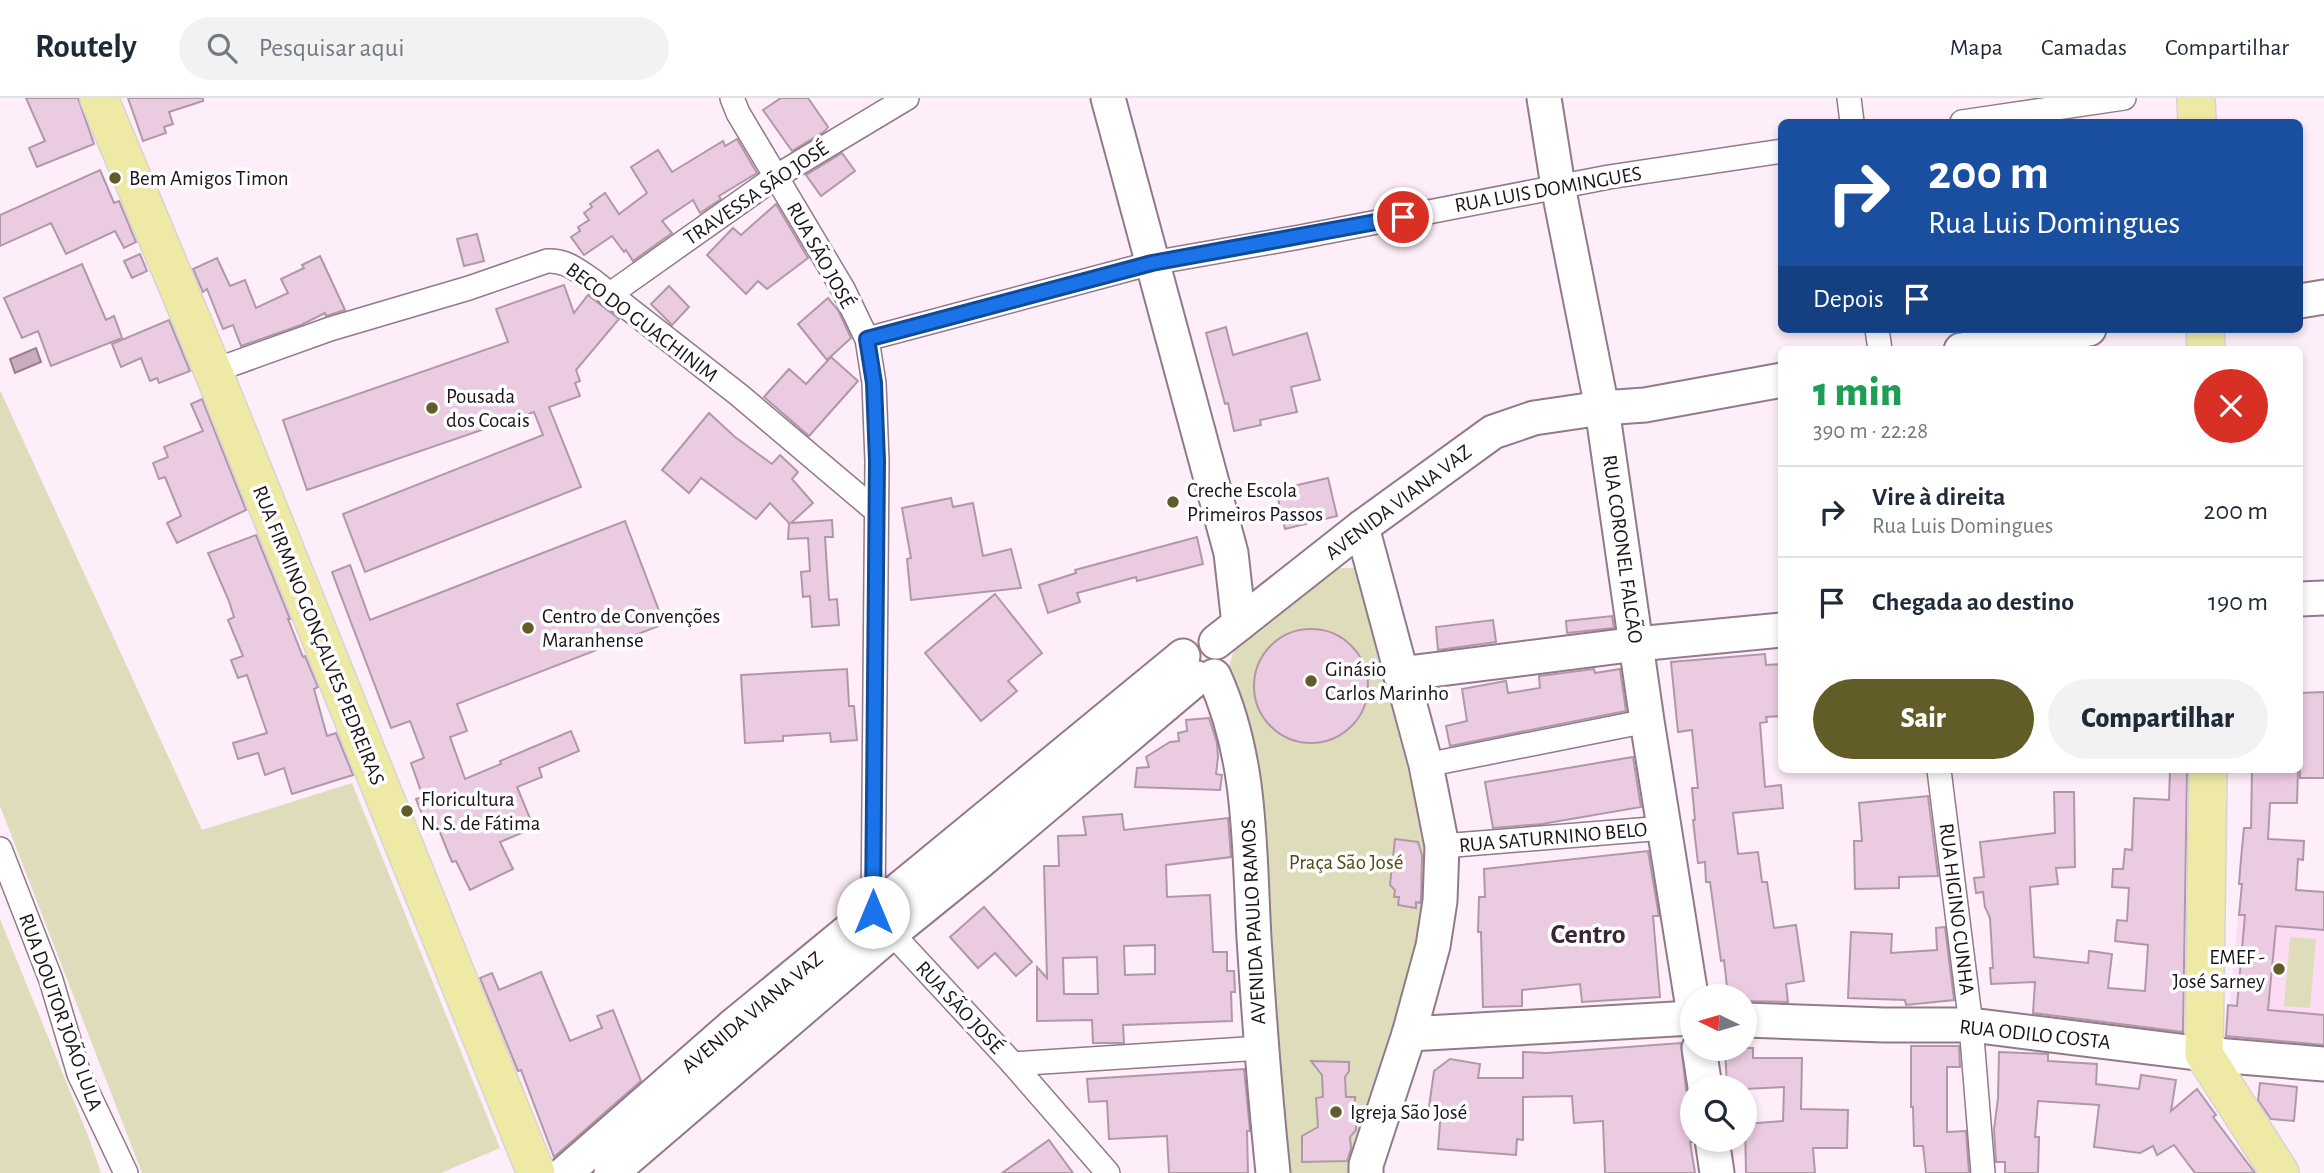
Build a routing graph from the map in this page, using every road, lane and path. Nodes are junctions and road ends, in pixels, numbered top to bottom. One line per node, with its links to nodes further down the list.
1 (99, 98): 22 (main road, RUA FIRMINO GONÇALVES PEDREIRAS)
2 (732, 98): 13 (street, RUA SÃO JOSÉ)
3 (907, 98): 13 (street, TRAVESSA SÃO JOSÉ)
4 (1108, 98): 15 (street)
5 (1544, 98): 14 (street, RUA CORONEL FALCÃO)
6 (1849, 98): 9 (street)
7 (2124, 98): 10 (street)
8 (2196, 98): 11 (main road)
9 (1852, 119)
10 (1982, 119)
11 (2197, 119)
12 (1778, 152): 14 (street, RUA LUIS DOMINGUES)
13 (777, 176): 16 (street, TRAVESSA SÃO JOSÉ); 20 (street, RUA SÃO JOSÉ)
14 (1558, 186): 15 (street, RUA LUIS DOMINGUES); 24 (street, RUA CORONEL FALCÃO)
15 (1152, 263): 20 (street, RUA LUIS DOMINGUES); 30 (street)
16 (609, 295): 22 (street, BECO DO GUACHINIM); 25 (street, BECO DO GUACHINIM)
17 (2324, 297): 18 (street)
18 (2303, 300)
19 (2065, 333): 21 (street)
20 (867, 339): 25 (street, RUA SÃO JOSÉ)
21 (1985, 346)
22 (213, 371): 56 (main road, RUA FIRMINO GONÇALVES PEDREIRAS)
23 (1778, 381): 24 (street, AVENIDA VIANA VAZ)
24 (1602, 408): 26 (street, AVENIDA VIANA VAZ); 31 (street, RUA CORONEL FALCÃO)
25 (875, 509): 41 (street, RUA SÃO JOSÉ)
26 (1362, 527): 30 (street, AVENIDA VIANA VAZ); 33 (street)
27 (2324, 598): 28 (street)
28 (2303, 599)
29 (1778, 630): 31 (street)
30 (1228, 633): 32 (street)
31 (1637, 644): 33 (street); 34 (street, RUA CORONEL FALCÃO)
32 (1198, 670): 41 (street, AVENIDA VIANA VAZ); 48 (street, AVENIDA PAULO RAMOS)
33 (1400, 674): 35 (street)
34 (1647, 721): 35 (street); 38 (street, RUA CORONEL FALCÃO)
35 (1426, 765): 39 (street)
36 (1939, 773): 46 (street, RUA HIGINO CUNHA)
37 (2208, 773): 50 (main road)
38 (1664, 828): 39 (street, RUA SATURNINO BELO); 42 (street, RUA CORONEL FALCÃO)
39 (1442, 846): 47 (street)
40 (0, 849): 55 (street, RUA DOUTOR JOÃO LULA)
41 (883, 923): 45 (street, AVENIDA VIANA VAZ); 49 (street, AVENIDA VIANA VAZ); 52 (street, RUA SÃO JOSÉ)
42 (1689, 984)
43 (1680, 1019): 47 (street)
44 (1757, 1020): 46 (street, RUA ODILO COSTA)
45 (734, 1025): 49 (street); 57 (street, AVENIDA VIANA VAZ)
46 (1971, 1025): 50 (street, RUA ODILO COSTA); 62 (street, RUA HIGINO CUNHA)
47 (1409, 1034): 54 (street)
48 (1261, 1048): 52 (street); 60 (street, AVENIDA PAULO RAMOS)
49 (756, 1050): 58 (street, AVENIDA VIANA VAZ)
50 (2204, 1054): 51 (street, RUA ODILO COSTA); 63 (main road)
51 (2324, 1064)
52 (1013, 1065): 59 (street, RUA SÃO JOSÉ)
53 (1714, 1152): 61 (street)
54 (1366, 1169)
55 (126, 1173)
56 (536, 1173)
57 (565, 1173)
58 (611, 1173)
59 (1108, 1173)
60 (1273, 1173)
61 (1717, 1173)
62 (1983, 1173)
63 (2280, 1173)

